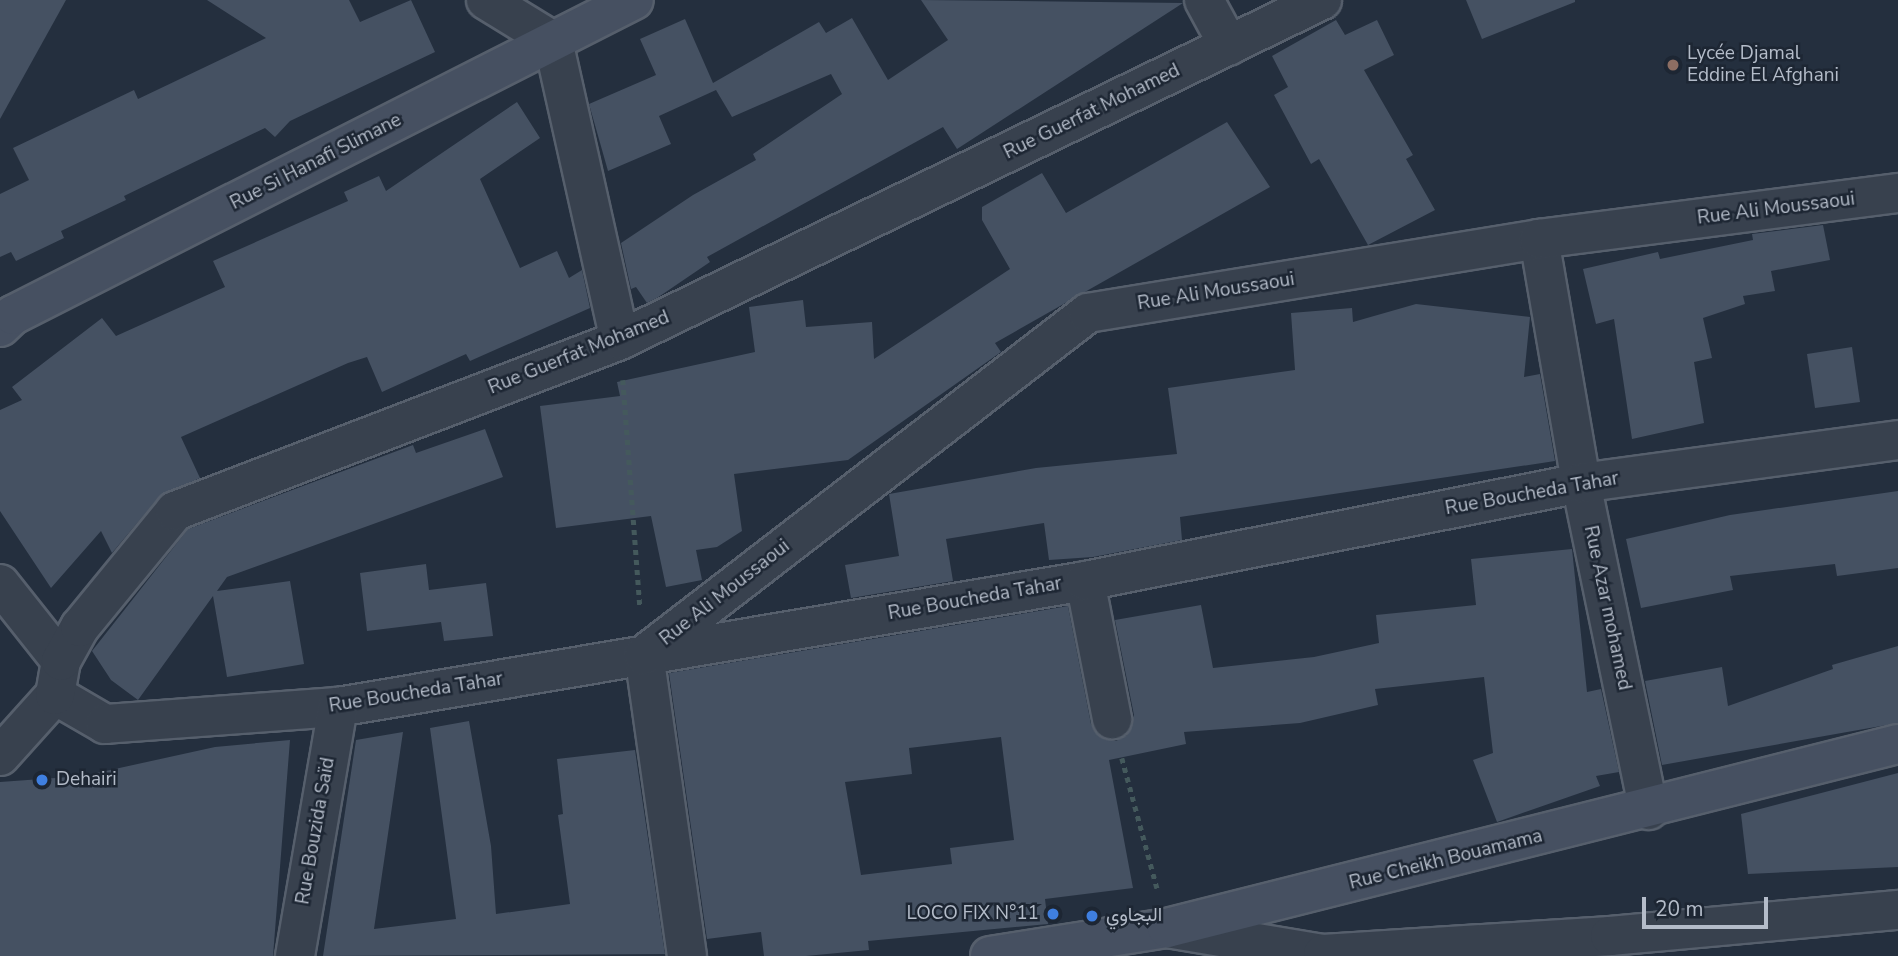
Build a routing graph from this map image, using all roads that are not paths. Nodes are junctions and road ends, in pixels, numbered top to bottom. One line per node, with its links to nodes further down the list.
1 (486, 0): 5 (street)
2 (634, 0): 5 (street, Rue Si Hanafi Slimane)
3 (1205, 0): 6 (street)
4 (1322, 0): 6 (street, Rue Guerfat Mohamed)
5 (553, 41): 9 (street, Rue Si Hanafi Slimane); 10 (street)
6 (1229, 46): 10 (street, Rue Guerfat Mohamed)
7 (1898, 193): 8 (street, Rue Ali Moussaoui)
8 (1539, 239): 12 (street, Rue Azar mohamed); 15 (street, Rue Ali Moussaoui)
9 (0, 327)
10 (620, 340): 16 (street, Rue Guerfat Mohamed)
11 (1898, 440): 12 (street, Rue Boucheda Tahar)
12 (1581, 483): 13 (street, Rue Boucheda Tahar); 21 (street, Rue Azar mohamed)
13 (1085, 581): 15 (street, Rue Boucheda Tahar); 18 (street)
14 (0, 584): 16 (street)
15 (644, 655): 17 (street, Rue Boucheda Tahar); 25 (street)
16 (58, 678): 17 (street, Rue Boucheda Tahar); 20 (street, Rue Guerfat Mohamed)
17 (338, 707): 24 (street, Rue Bouzida Saïd)
18 (1112, 719)
19 (1898, 744): 21 (street, Rue Cheikh Bouamama)
20 (0, 756)
21 (1649, 810): 23 (street, Rue Cheikh Bouamama)
22 (1898, 910): 23 (street)
23 (1167, 928): 26 (street, Rue Cheikh Bouamama)
24 (295, 956)
25 (687, 956)
26 (990, 956)

